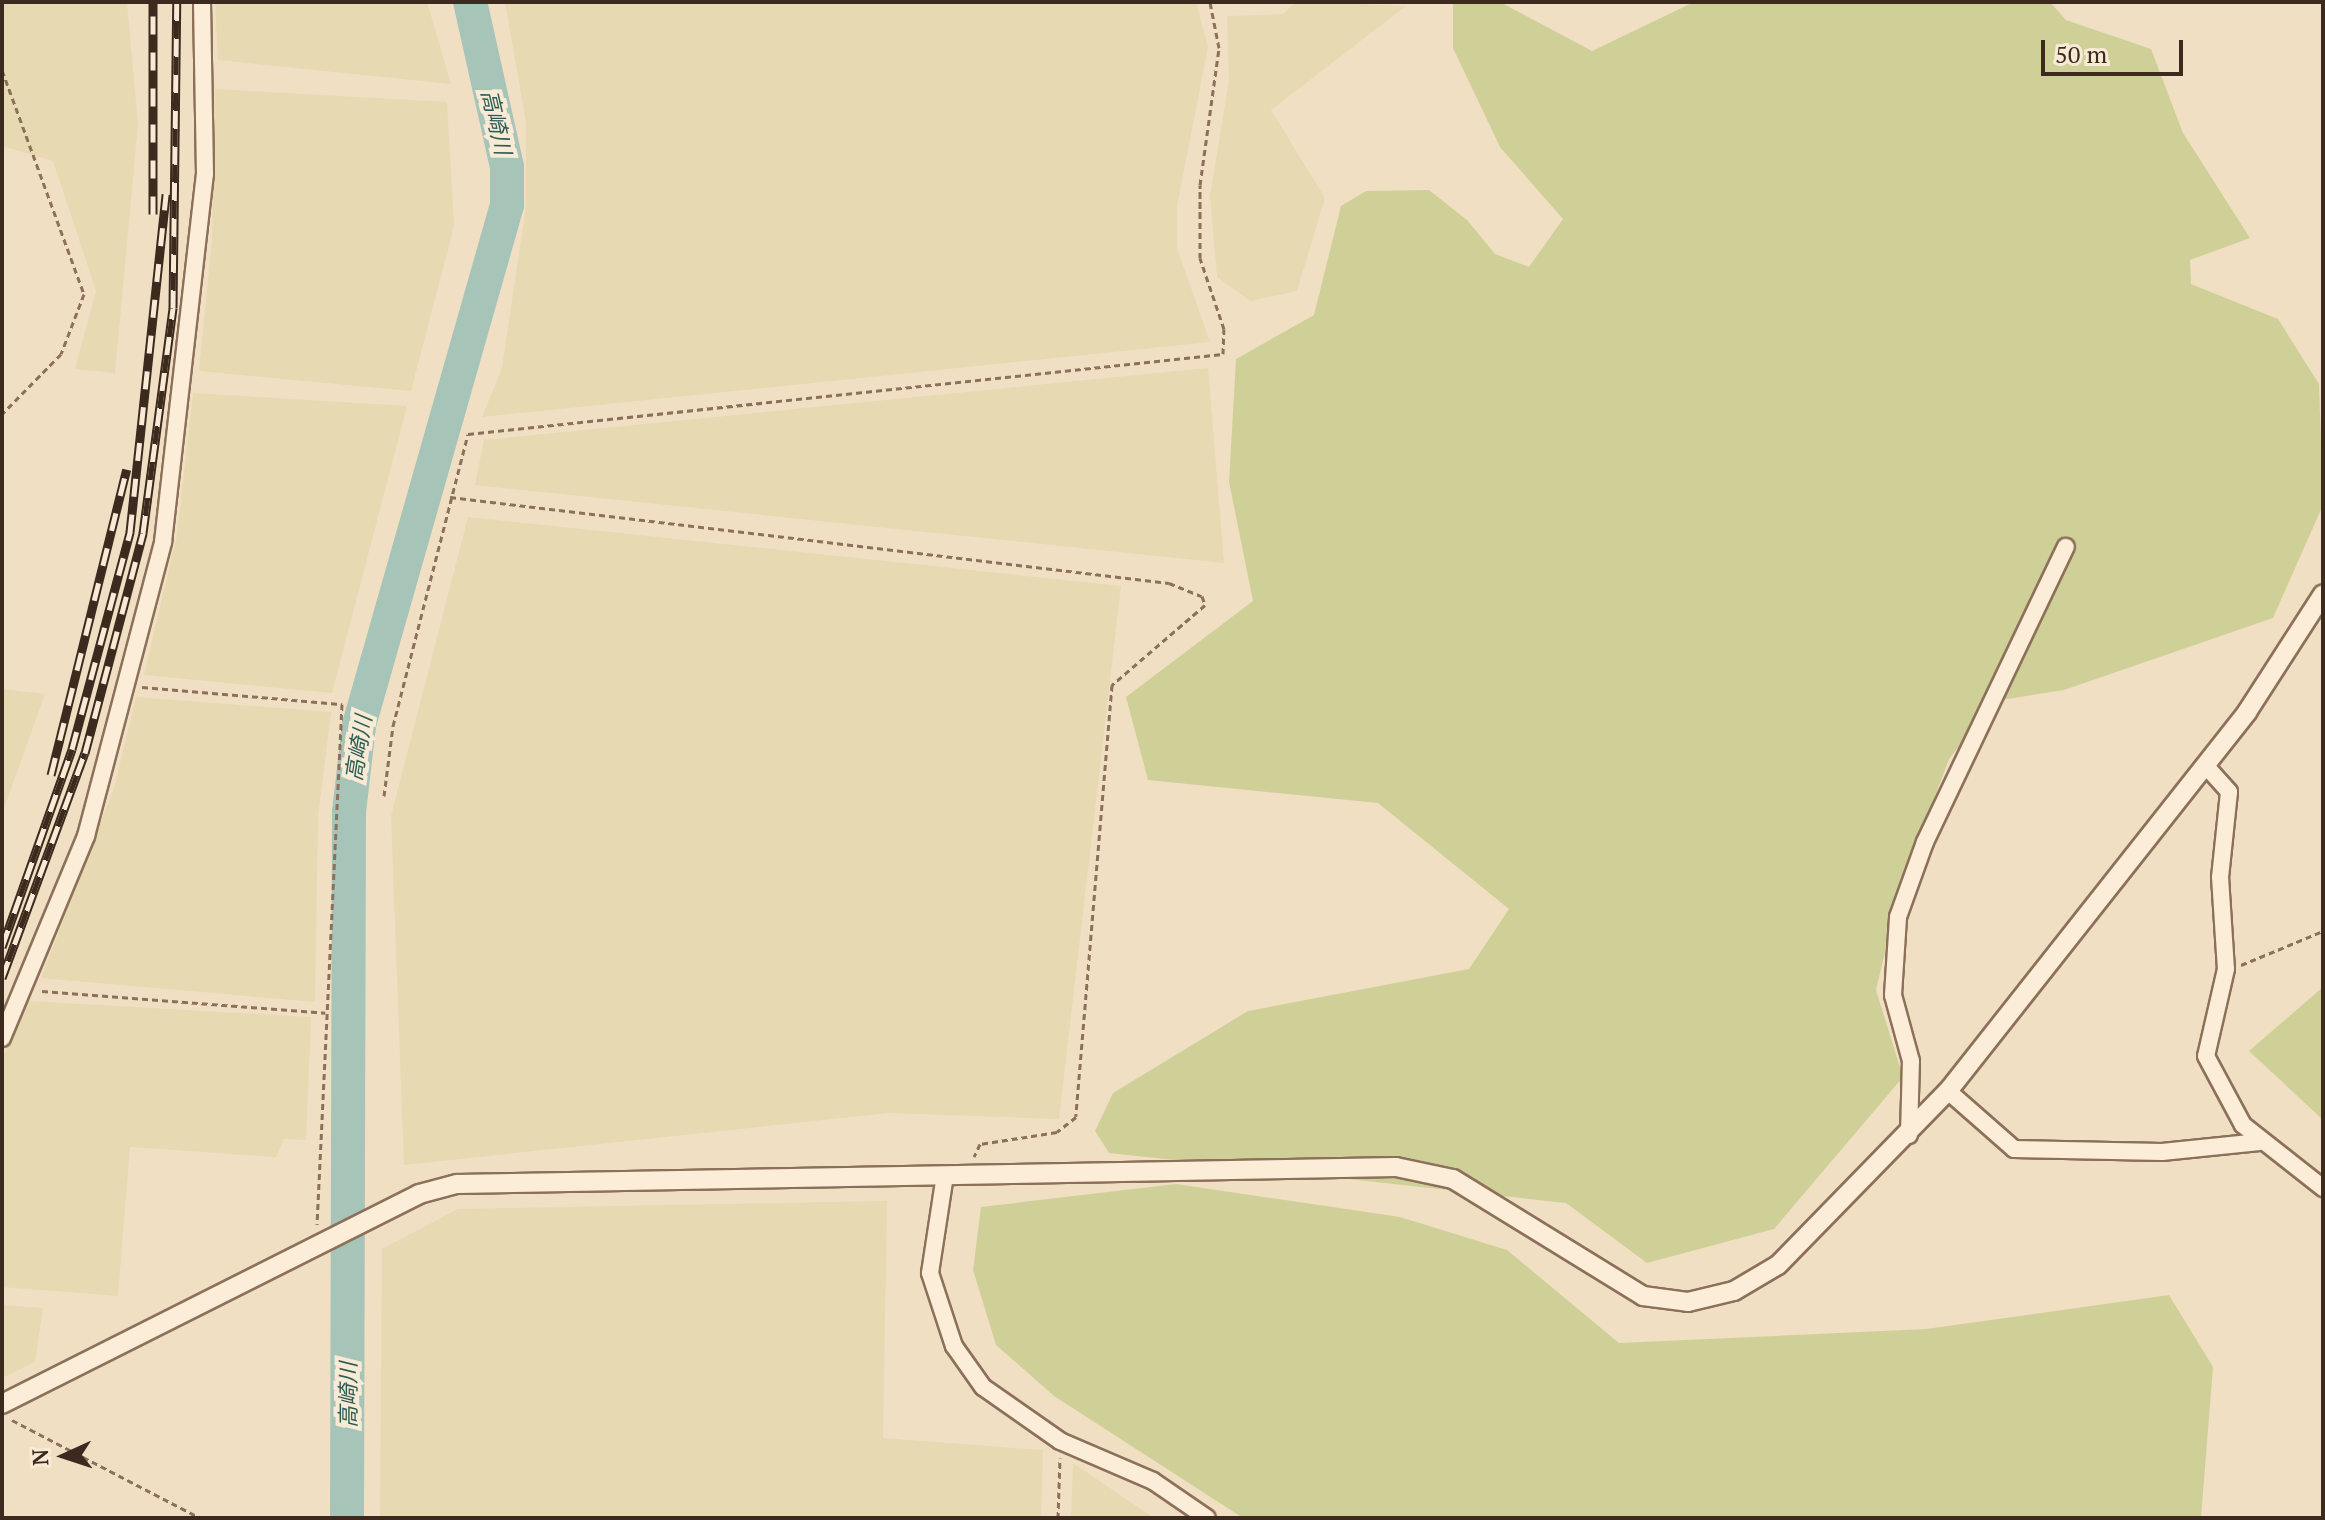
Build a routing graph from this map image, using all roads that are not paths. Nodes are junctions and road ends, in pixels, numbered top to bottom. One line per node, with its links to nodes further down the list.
1 (202, 2): 5 (street)
2 (2066, 547): 7 (street)
3 (2323, 594): 4 (street)
4 (2205, 765): 6 (street); 8 (street)
5 (2, 1038)
6 (1948, 1091): 7 (street); 8 (street)
7 (1909, 1137): 9 (street)
8 (2259, 1142): 10 (street)
9 (955, 1175): 11 (street); 12 (street)
10 (2323, 1188)
11 (2, 1404)
12 (1207, 1518)

